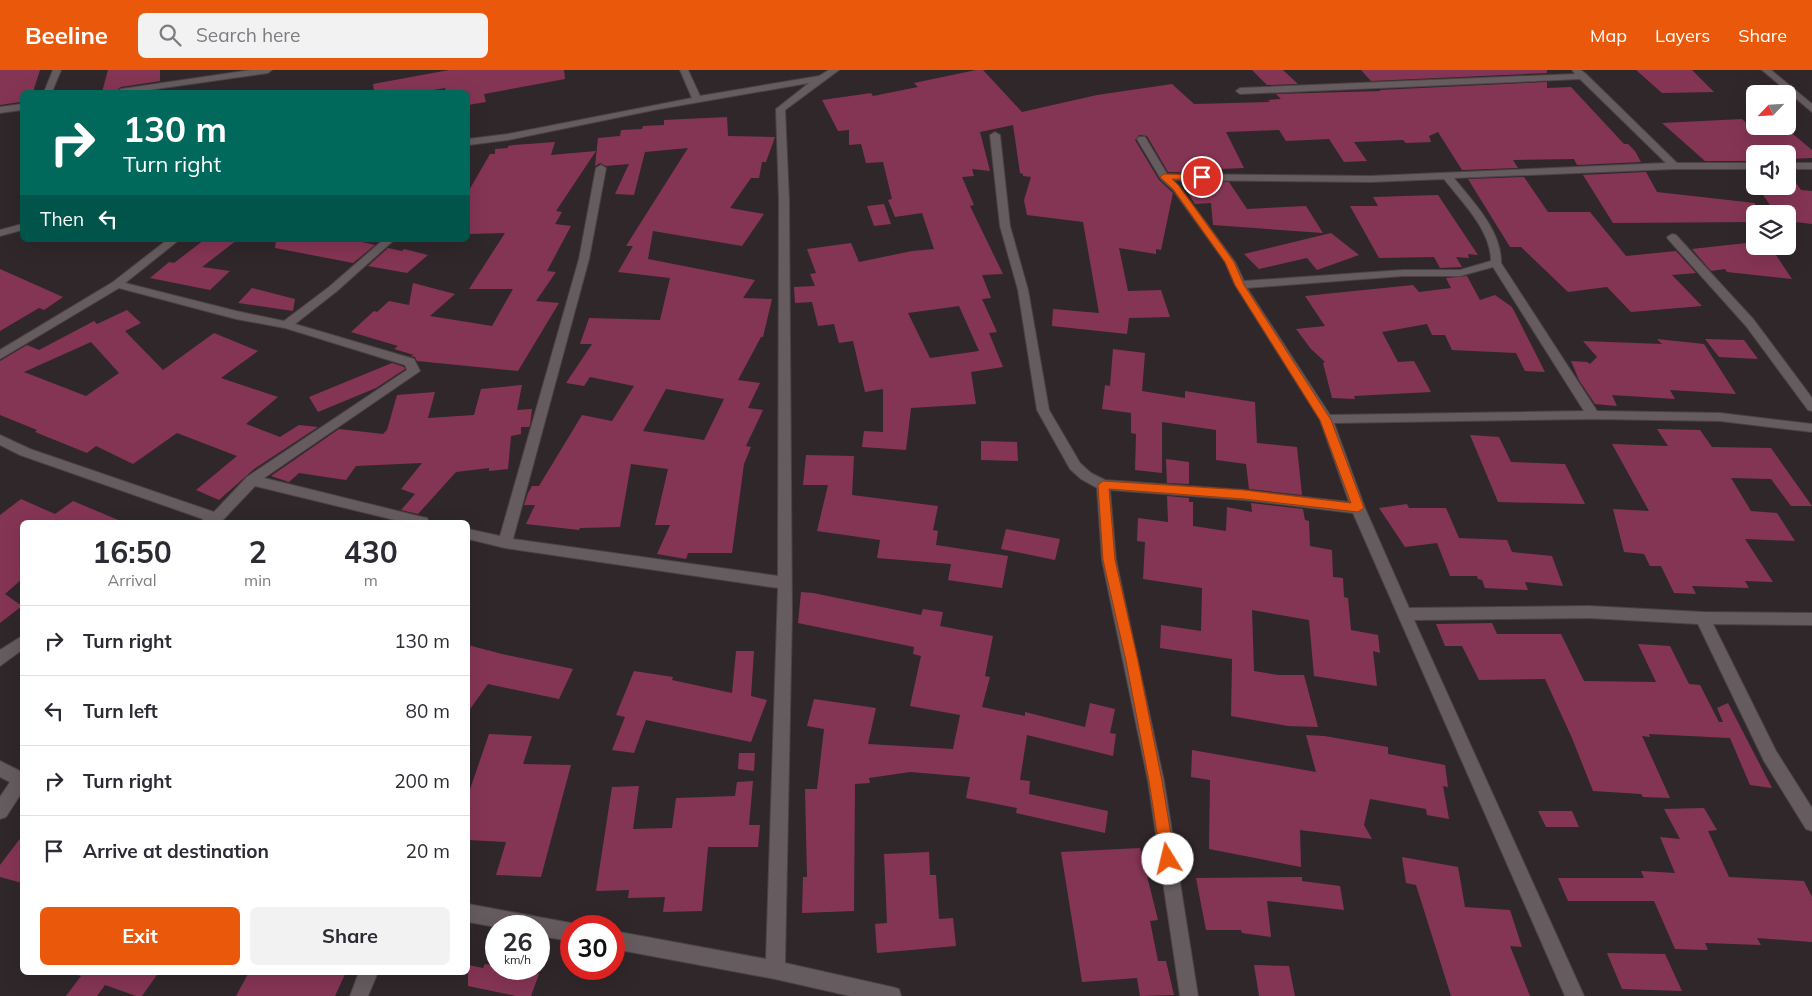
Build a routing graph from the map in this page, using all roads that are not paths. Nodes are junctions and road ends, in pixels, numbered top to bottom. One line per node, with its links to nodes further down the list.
1 (57, 70): 9 (street)
2 (268, 70): 8 (street)
3 (684, 70): 13 (street)
4 (835, 70): 7 (street)
5 (1766, 70): 15 (street)
6 (1580, 73): 12 (street); 20 (street)
7 (821, 78): 13 (street); 49 (street)
8 (206, 80): 10 (street); 11 (street)
9 (49, 90)
10 (135, 90)
11 (203, 90)
12 (1240, 91)
13 (697, 99): 19 (street)
14 (20, 107): 16 (street)
15 (1812, 108)
16 (0, 110)
17 (995, 134): 43 (street)
18 (1142, 139): 26 (street)
19 (470, 142)
20 (1674, 166): 21 (street); 25 (street)
21 (1746, 166)
22 (1796, 166): 23 (street)
23 (1812, 166)
24 (601, 168): 48 (street)
25 (1447, 176): 26 (street); 32 (street)
26 (1164, 177): 34 (street)
27 (20, 228): 28 (street)
28 (0, 233)
29 (1672, 237): 37 (street)
30 (171, 242): 33 (street)
31 (387, 242): 35 (street)
32 (1496, 263): 34 (street); 38 (street)
33 (116, 284): 35 (street); 36 (street)
34 (1240, 285): 39 (street)
35 (286, 325): 42 (street)
36 (0, 355)
37 (1812, 407)
38 (1593, 415): 39 (street); 40 (street)
39 (1326, 420): 44 (street)
40 (1812, 428)
41 (0, 440): 45 (street)
42 (252, 480): 45 (street); 46 (street)
43 (1103, 485): 44 (street); 67 (street)
44 (1358, 508): 50 (street)
45 (212, 520)
46 (414, 520)
47 (470, 534): 48 (street)
48 (505, 543): 49 (street)
49 (785, 583): 63 (street)
50 (1404, 614): 51 (street); 68 (street)
51 (1703, 618): 52 (street); 59 (street)
52 (1812, 619)
53 (20, 644): 54 (street)
54 (0, 659)
55 (0, 769): 56 (street)
56 (20, 779)
57 (20, 783): 58 (street)
58 (0, 811)
59 (1812, 823)
60 (470, 914): 61 (street)
61 (485, 917)
62 (625, 942): 63 (street)
63 (774, 970): 66 (street)
64 (368, 975): 65 (street)
65 (358, 996)
66 (892, 996)
67 (1189, 996)
68 (1575, 996)

